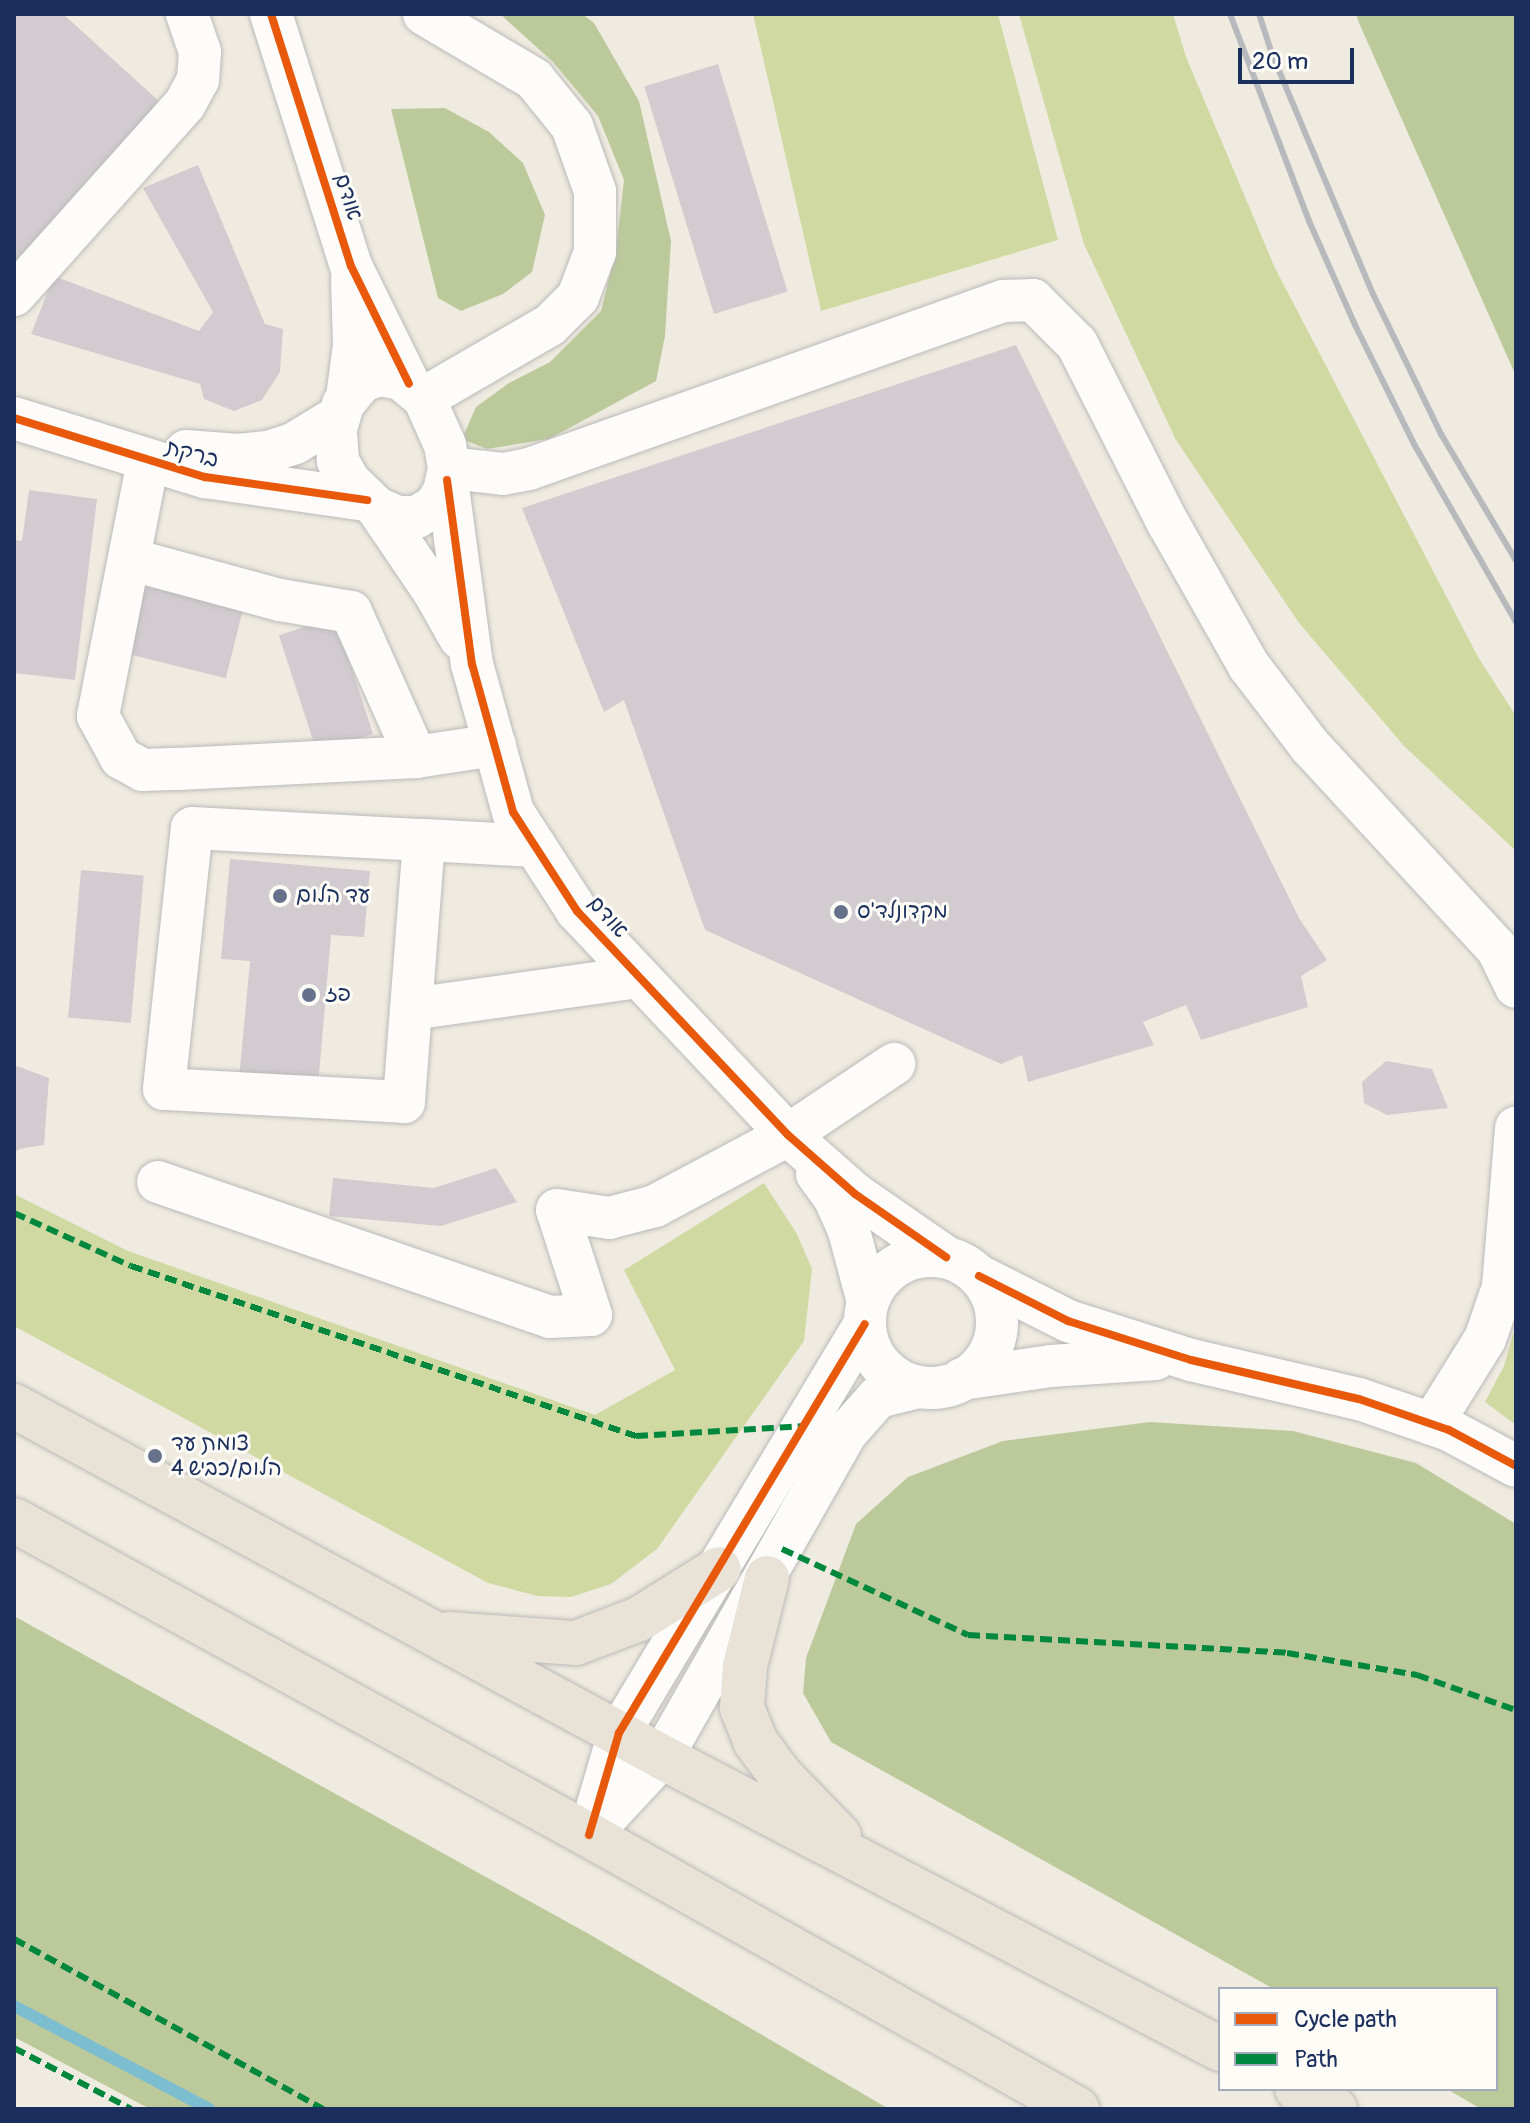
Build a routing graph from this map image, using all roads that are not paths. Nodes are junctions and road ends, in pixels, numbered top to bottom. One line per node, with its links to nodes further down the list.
1 (187, 14): 5 (street)
2 (271, 14): 4 (street, אודם)
3 (424, 14): 6 (street)
4 (351, 266): 6 (street, אודם); 7 (street, אודם)
5 (14, 295)
6 (416, 391): 7 (street); 11 (street)
7 (343, 406): 9 (street, ברקת); 12 (street)
8 (14, 418): 9 (street, ברקת)
9 (62, 433): 10 (street, ברקת)
10 (148, 461): 12 (street, ברקת); 13 (street)
11 (448, 474): 12 (street); 14 (street, אודם); 20 (street)
12 (372, 504): 14 (street, אודם)
13 (129, 559): 16 (street); 16 (street)
14 (472, 664): 15 (street, אודם)
15 (495, 745): 16 (street); 18 (street, אודם)
16 (416, 757)
17 (424, 840): 18 (street); 21 (street); 21 (street)
18 (535, 846): 19 (street, אודם)
19 (639, 977): 21 (street); 24 (street, אודם)
20 (1516, 987)
21 (411, 1009)
22 (894, 1064): 24 (street)
23 (1516, 1128): 32 (street)
24 (788, 1135): 25 (street); 26 (street, אודם); 27 (street, אודם)
25 (158, 1182)
26 (962, 1267): 27 (street); 28 (street, אודם); 29 (street)
27 (866, 1313): 30 (street); 35 (street)
28 (1191, 1360): 29 (street); 32 (street)
29 (962, 1379): 30 (street)
30 (918, 1387): 36 (street)
31 (14, 1406): 37 (highway)
32 (1432, 1424): 33 (street)
33 (1516, 1466)
34 (14, 1520): 40 (highway)
35 (719, 1569): 37 (highway); 38 (street)
36 (767, 1578): 39 (street); 41 (highway)
37 (432, 1632): 38 (highway)
38 (619, 1733): 39 (highway); 40 (street)
39 (662, 1757): 40 (street); 41 (highway)
40 (589, 1835): 44 (highway)
41 (863, 1861): 42 (highway)
42 (1218, 2048)
43 (1301, 2091): 45 (highway)
44 (1077, 2109)
45 (1335, 2109)

